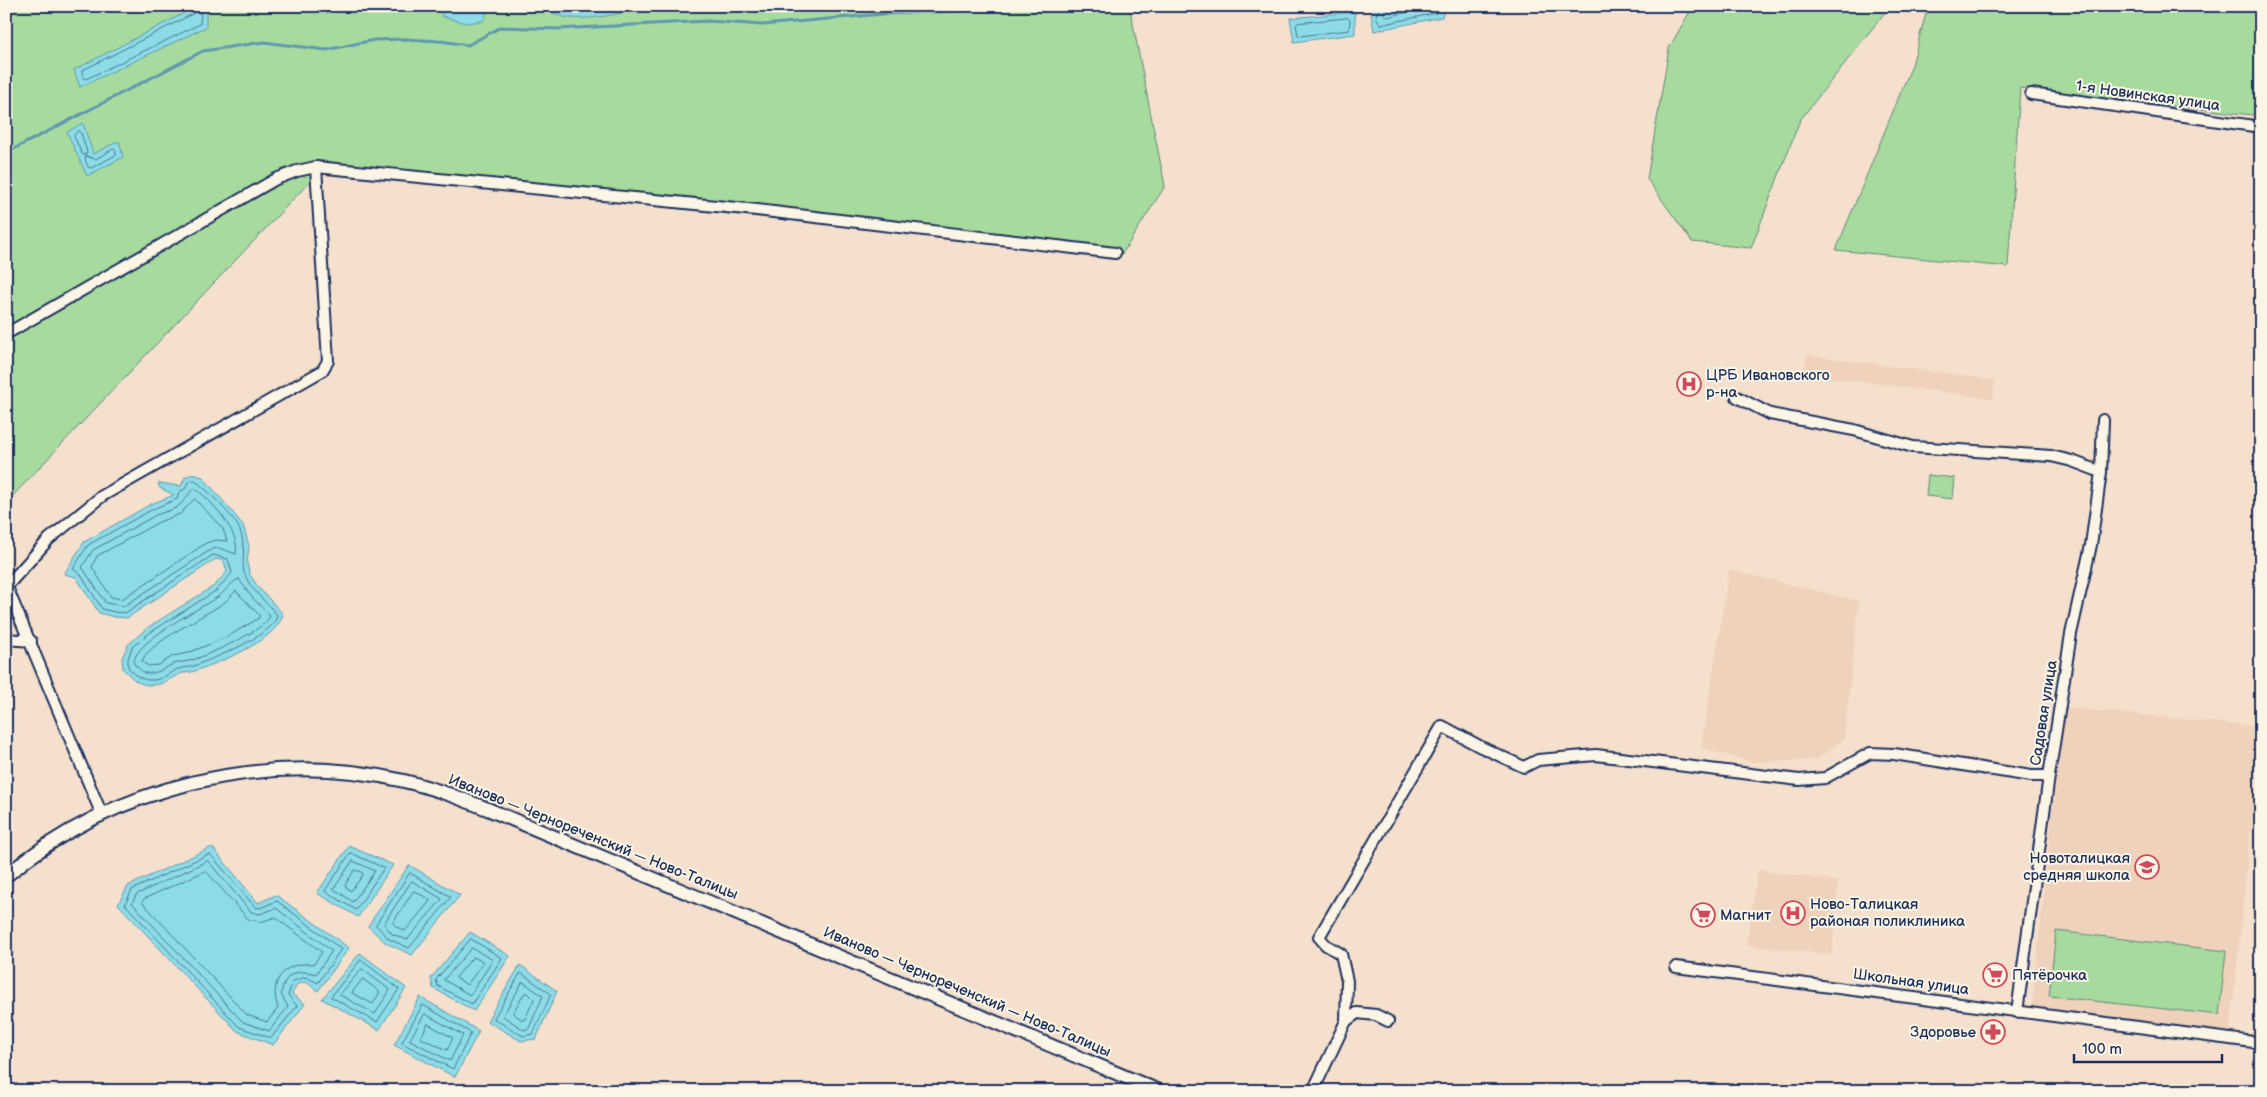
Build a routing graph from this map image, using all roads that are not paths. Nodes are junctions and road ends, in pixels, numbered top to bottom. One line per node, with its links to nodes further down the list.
1 (2031, 94): 2 (street, 1-я Новинская улица)
2 (2261, 127)
3 (316, 167): 4 (street); 5 (street); 9 (street)
4 (1115, 253)
5 (6, 334)
6 (1737, 397): 8 (street)
7 (2103, 420): 8 (street, Садовая улица)
8 (2101, 472): 12 (street, Садовая улица)
9 (6, 586): 11 (street)
10 (6, 639): 11 (street)
11 (30, 641): 13 (street)
12 (2049, 776): 16 (street, Садовая улица); 17 (street)
13 (102, 815): 14 (main road, Иваново — Чернореченский — Ново-Талицы); 20 (main road, Иваново — Чернореченский — Ново-Талицы)
14 (6, 876)
15 (1676, 967): 16 (street, Школьная улица)
16 (2017, 1012): 19 (street, Школьная улица)
17 (1346, 1021): 18 (street); 21 (street)
18 (1388, 1021)
19 (2261, 1043)
20 (1159, 1091)
21 (1313, 1091)

